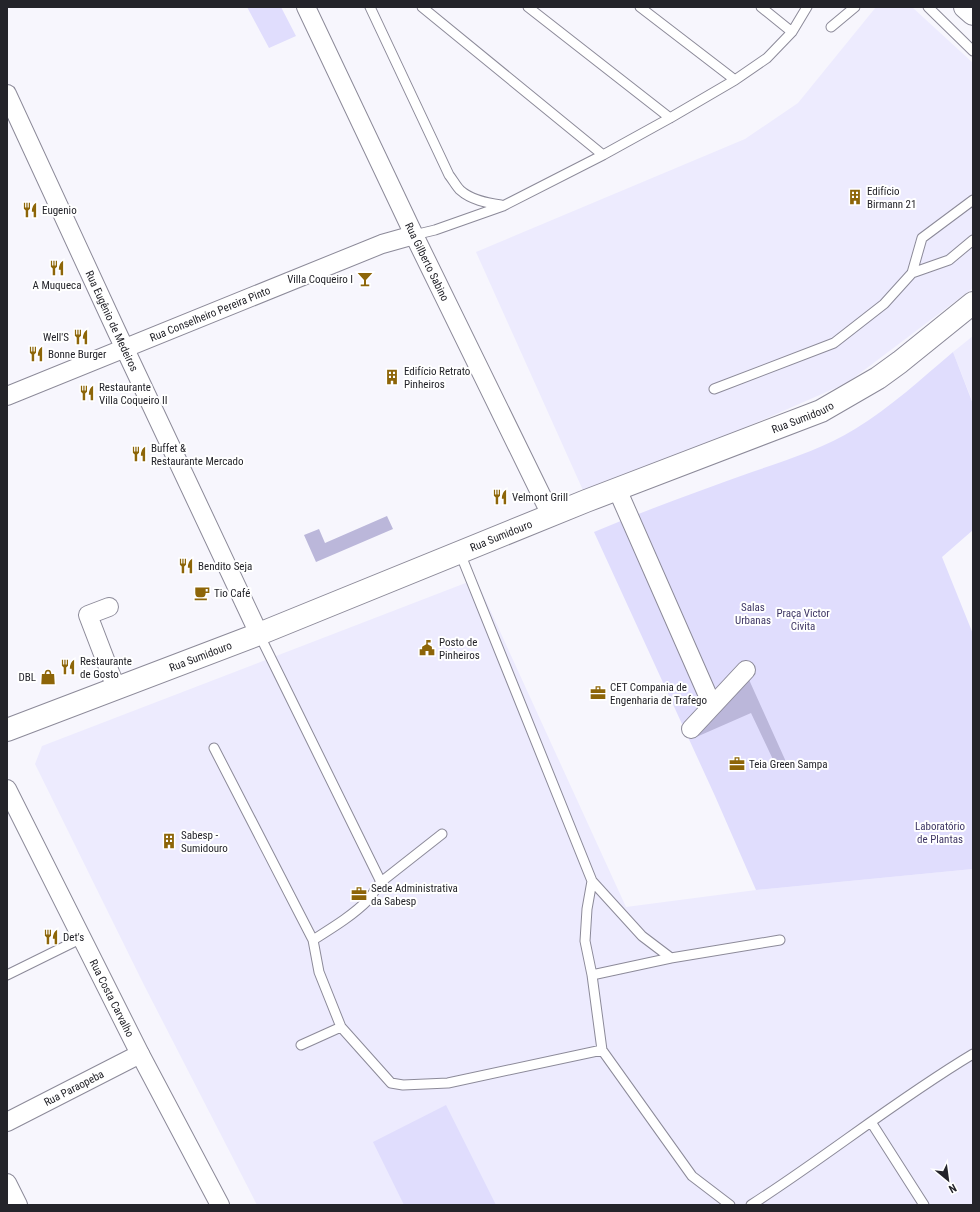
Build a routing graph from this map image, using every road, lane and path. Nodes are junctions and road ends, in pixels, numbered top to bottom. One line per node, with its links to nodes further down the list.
1 (306, 7): 21 (street, Rua Gilberto Sabino)
2 (370, 7): 20 (lane)
3 (422, 7): 18 (lane)
4 (528, 7): 17 (lane)
5 (640, 7): 15 (lane)
6 (761, 7): 13 (lane)
7 (807, 7): 13 (lane)
8 (855, 7): 12 (lane)
9 (928, 7): 14 (lane)
10 (965, 7): 11 (main road)
11 (973, 14)
12 (831, 27)
13 (792, 32): 15 (lane)
14 (973, 51)
15 (735, 80): 17 (lane)
16 (7, 94): 25 (street, Rua Eugênio de Medeiros)
17 (670, 118): 18 (lane)
18 (603, 155): 20 (lane)
19 (973, 200): 23 (lane)
20 (503, 206): 21 (lane)
21 (414, 235): 25 (street, Rua Conselheiro Pereira Pinto); 29 (street, Rua Gilberto Sabino)
22 (973, 240): 23 (lane)
23 (912, 273): 26 (lane)
24 (973, 303): 28 (main road, Rua Sumidouro)
25 (124, 348): 27 (street, Rua Conselheiro Pereira Pinto); 32 (street, Rua Eugênio de Medeiros)
26 (714, 389)
27 (7, 396)
28 (617, 489): 29 (main road, Rua Sumidouro); 35 (street)
29 (551, 515): 30 (main road, Rua Sumidouro)
30 (459, 552): 32 (main road, Rua Sumidouro); 41 (lane)
31 (109, 607): 34 (street)
32 (259, 634): 34 (main road, Rua Sumidouro); 42 (lane)
33 (746, 670): 35 (street)
34 (116, 688): 37 (main road, Rua Sumidouro)
35 (712, 704): 36 (street)
36 (691, 729)
37 (7, 730)
38 (214, 748): 44 (lane)
39 (7, 789): 43 (street, Rua Costa Carvalho)
40 (442, 834): 42 (lane)
41 (592, 881): 46 (lane); 48 (lane)
42 (380, 882): 44 (lane)
43 (82, 938): 47 (lane); 52 (street, Rua Costa Carvalho)
44 (313, 940): 49 (lane)
45 (780, 940): 46 (lane)
46 (670, 958): 48 (lane)
47 (7, 975)
48 (592, 975): 51 (lane)
49 (341, 1027): 50 (lane); 51 (lane)
50 (301, 1045)
51 (602, 1050): 59 (lane)
52 (140, 1054): 54 (street, Rua Paraopeba); 58 (street, Rua Costa Carvalho)
53 (973, 1054): 55 (lane)
54 (7, 1122)
55 (871, 1122): 60 (lane); 61 (lane)
56 (7, 1183): 57 (street)
57 (18, 1205)
58 (220, 1205)
59 (730, 1205)
60 (751, 1205)
61 (924, 1205)

